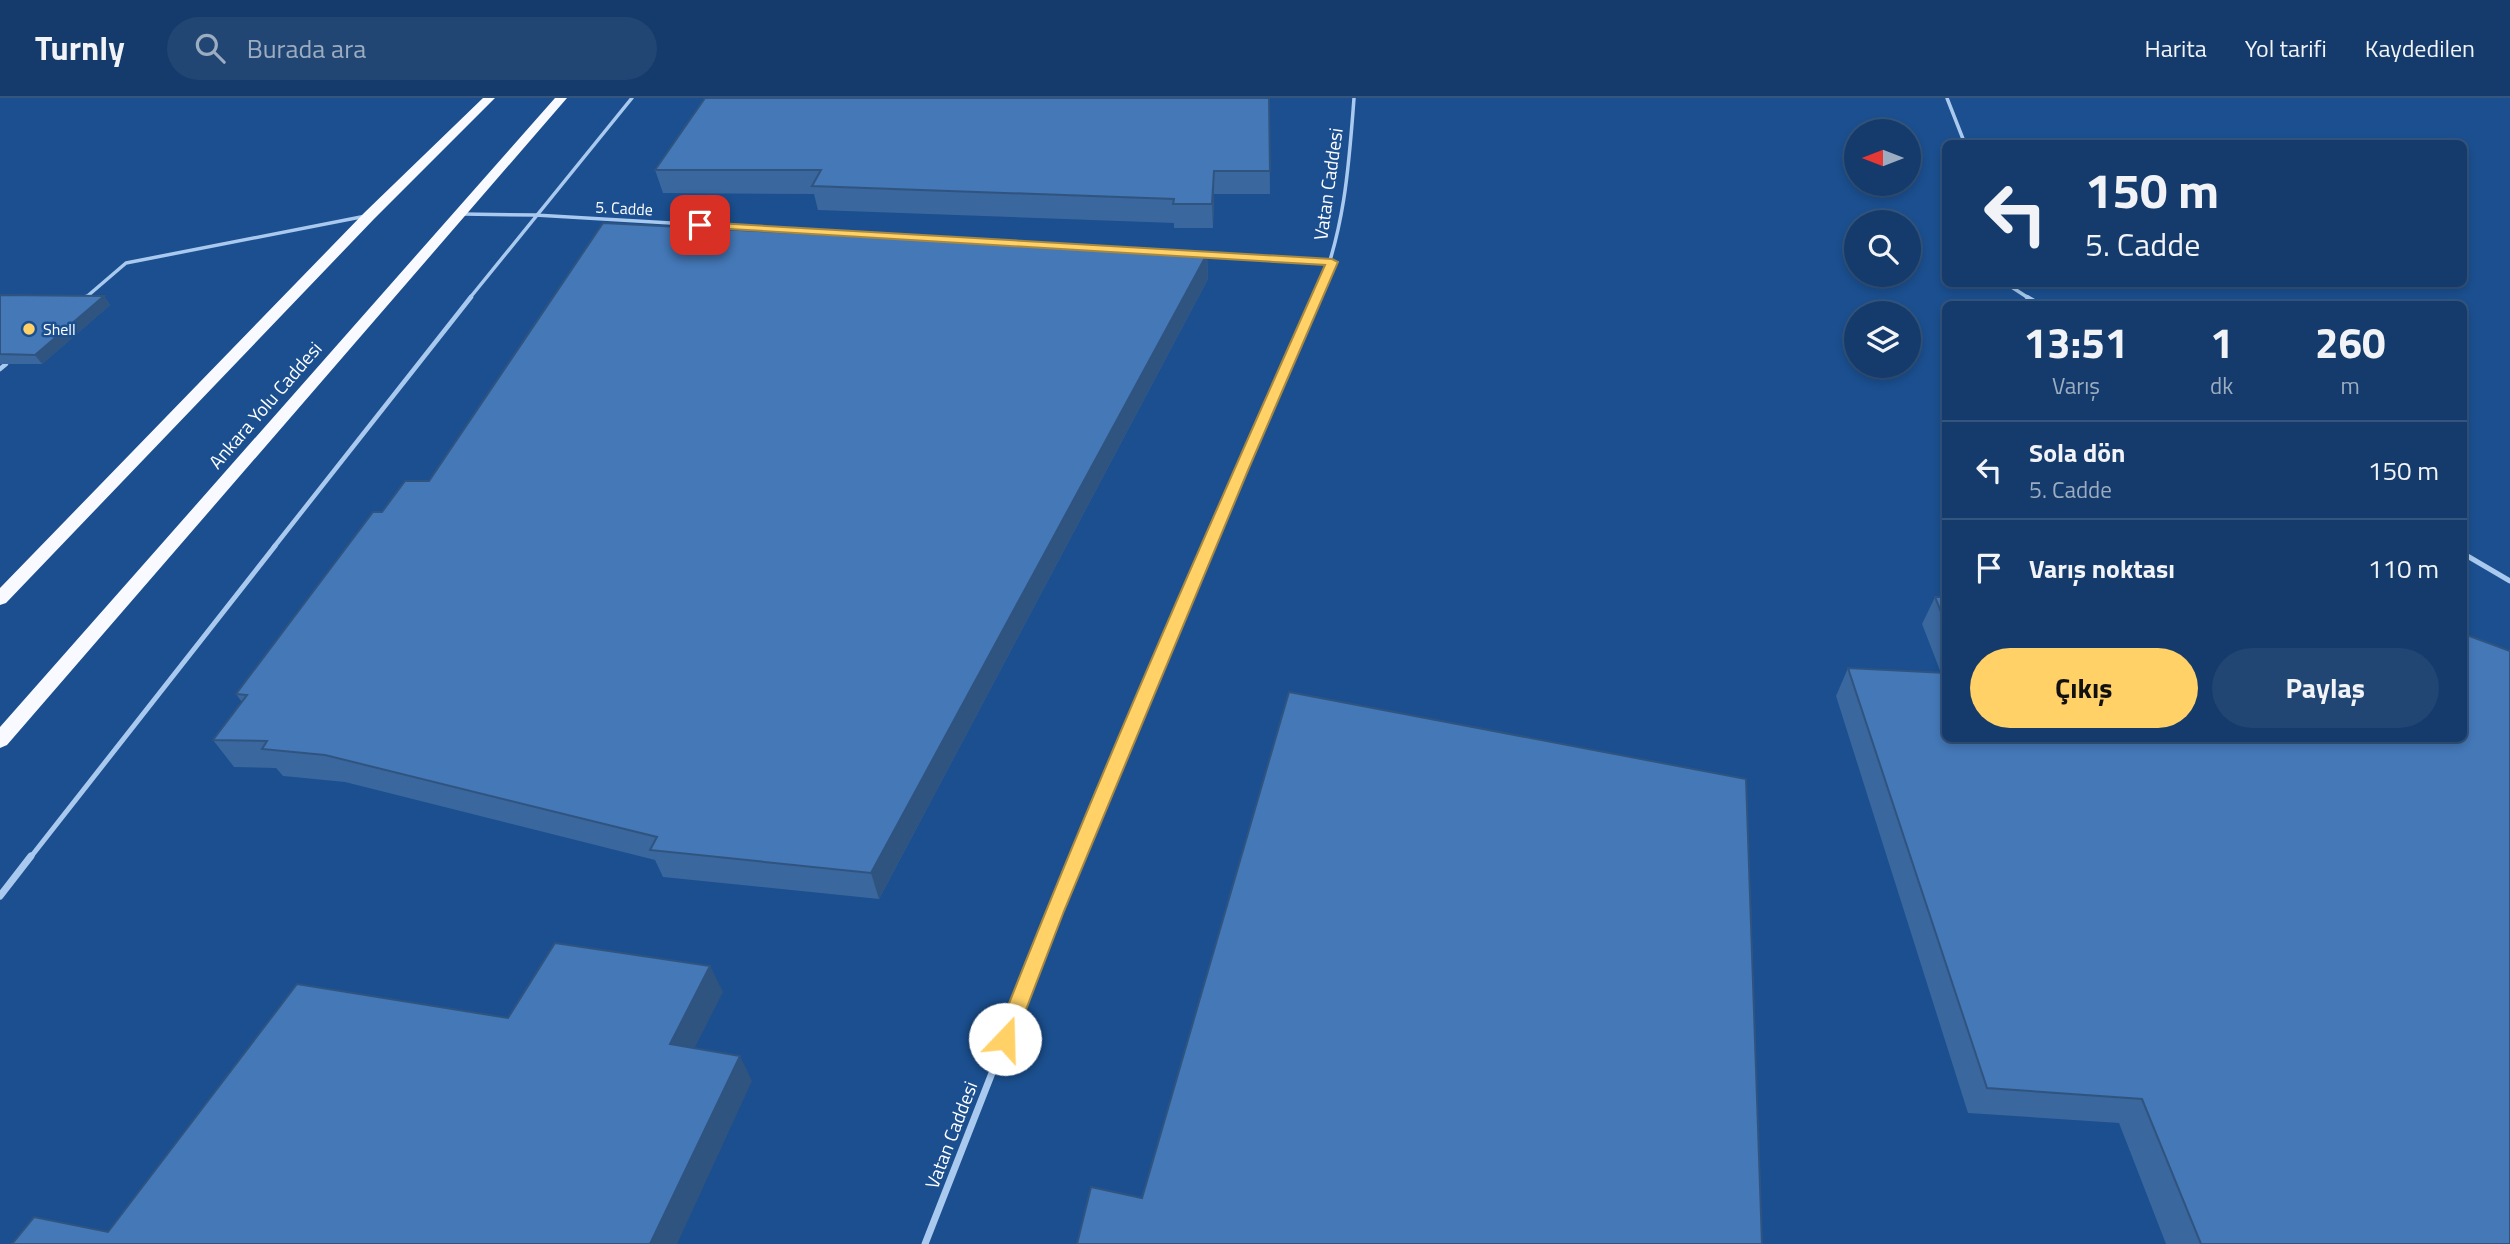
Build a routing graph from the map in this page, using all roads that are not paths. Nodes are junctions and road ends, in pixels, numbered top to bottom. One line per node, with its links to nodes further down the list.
1 (489, 98): 9 (highway)
2 (561, 98): 7 (highway, Ankara Yolu Caddesi)
3 (632, 98): 8 (lane)
4 (1354, 98): 12 (lane, Vatan Caddesi)
5 (1947, 98): 6 (lane)
6 (1963, 140)
7 (460, 214): 8 (lane, 5. Cadde); 21 (highway, Ankara Yolu Caddesi)
8 (535, 215): 10 (lane, 5. Cadde); 22 (lane)
9 (369, 216): 15 (lane); 20 (highway)
10 (1126, 250)
11 (1195, 254): 12 (lane)
12 (1332, 262): 23 (lane, Vatan Caddesi)
13 (2012, 287): 14 (lane)
14 (2034, 301)
15 (76, 305)
16 (6, 364): 17 (lane)
17 (0, 369)
18 (2467, 556): 19 (lane)
19 (2510, 580)
20 (0, 599)
21 (0, 740)
22 (0, 896)
23 (925, 1244)

